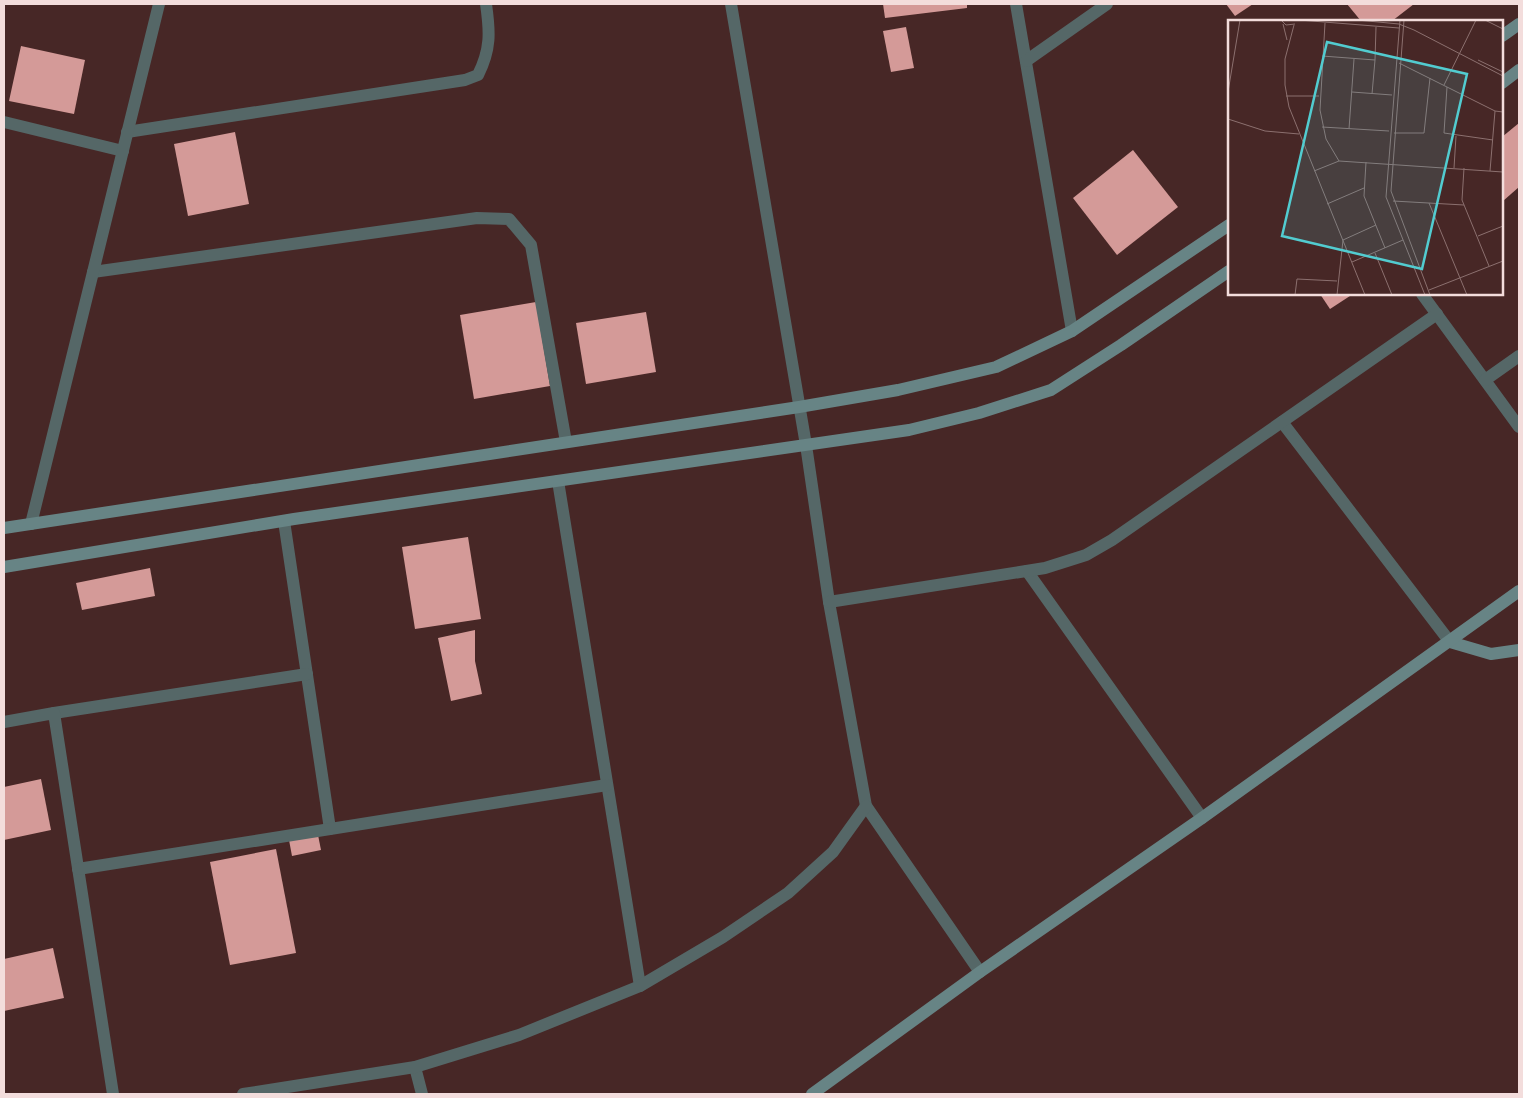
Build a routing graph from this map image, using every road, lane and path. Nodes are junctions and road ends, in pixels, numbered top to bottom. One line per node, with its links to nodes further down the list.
1 (159, 4): 12 (street)
2 (486, 4): 12 (street)
3 (731, 4): 22 (street)
4 (1016, 4): 8 (street)
5 (1107, 4): 8 (street)
6 (1519, 24): 7 (street)
7 (1503, 35)
8 (1026, 61): 19 (street)
9 (1519, 70): 10 (street)
10 (1503, 81)
11 (4, 122): 13 (street)
12 (127, 132): 13 (street)
13 (123, 151): 15 (street)
14 (1228, 226): 19 (street)
15 (93, 272): 25 (street); 29 (street)
16 (1228, 272): 26 (street)
17 (1423, 295): 18 (street)
18 (1436, 314): 21 (street); 23 (street)
19 (1072, 331): 22 (street)
20 (1519, 356): 21 (street)
21 (1485, 380): 24 (street)
22 (799, 407): 25 (street); 26 (street)
23 (1282, 422): 32 (street); 35 (street)
24 (1519, 427)
25 (566, 442): 29 (street)
26 (806, 445): 27 (street); 34 (street)
27 (558, 481): 28 (street); 40 (street)
28 (284, 521): 31 (street); 37 (street)
29 (31, 524): 30 (street)
30 (4, 528)
31 (4, 567)
32 (1027, 571): 34 (street); 42 (street)
33 (1519, 591): 35 (street)
34 (829, 602): 41 (street)
35 (1450, 642): 36 (street); 42 (street)
36 (1519, 650)
37 (307, 674): 38 (street); 43 (street)
38 (54, 714): 39 (street); 44 (street)
39 (4, 722)
40 (607, 785): 43 (street); 46 (street)
41 (866, 806): 45 (street); 46 (street)
42 (1202, 818): 45 (street)
43 (330, 829): 44 (street)
44 (78, 869): 48 (street)
45 (980, 972): 51 (street)
46 (640, 986): 47 (street)
47 (415, 1067): 49 (street); 50 (street)
48 (113, 1094)
49 (243, 1094)
50 (422, 1094)
51 (812, 1094)

